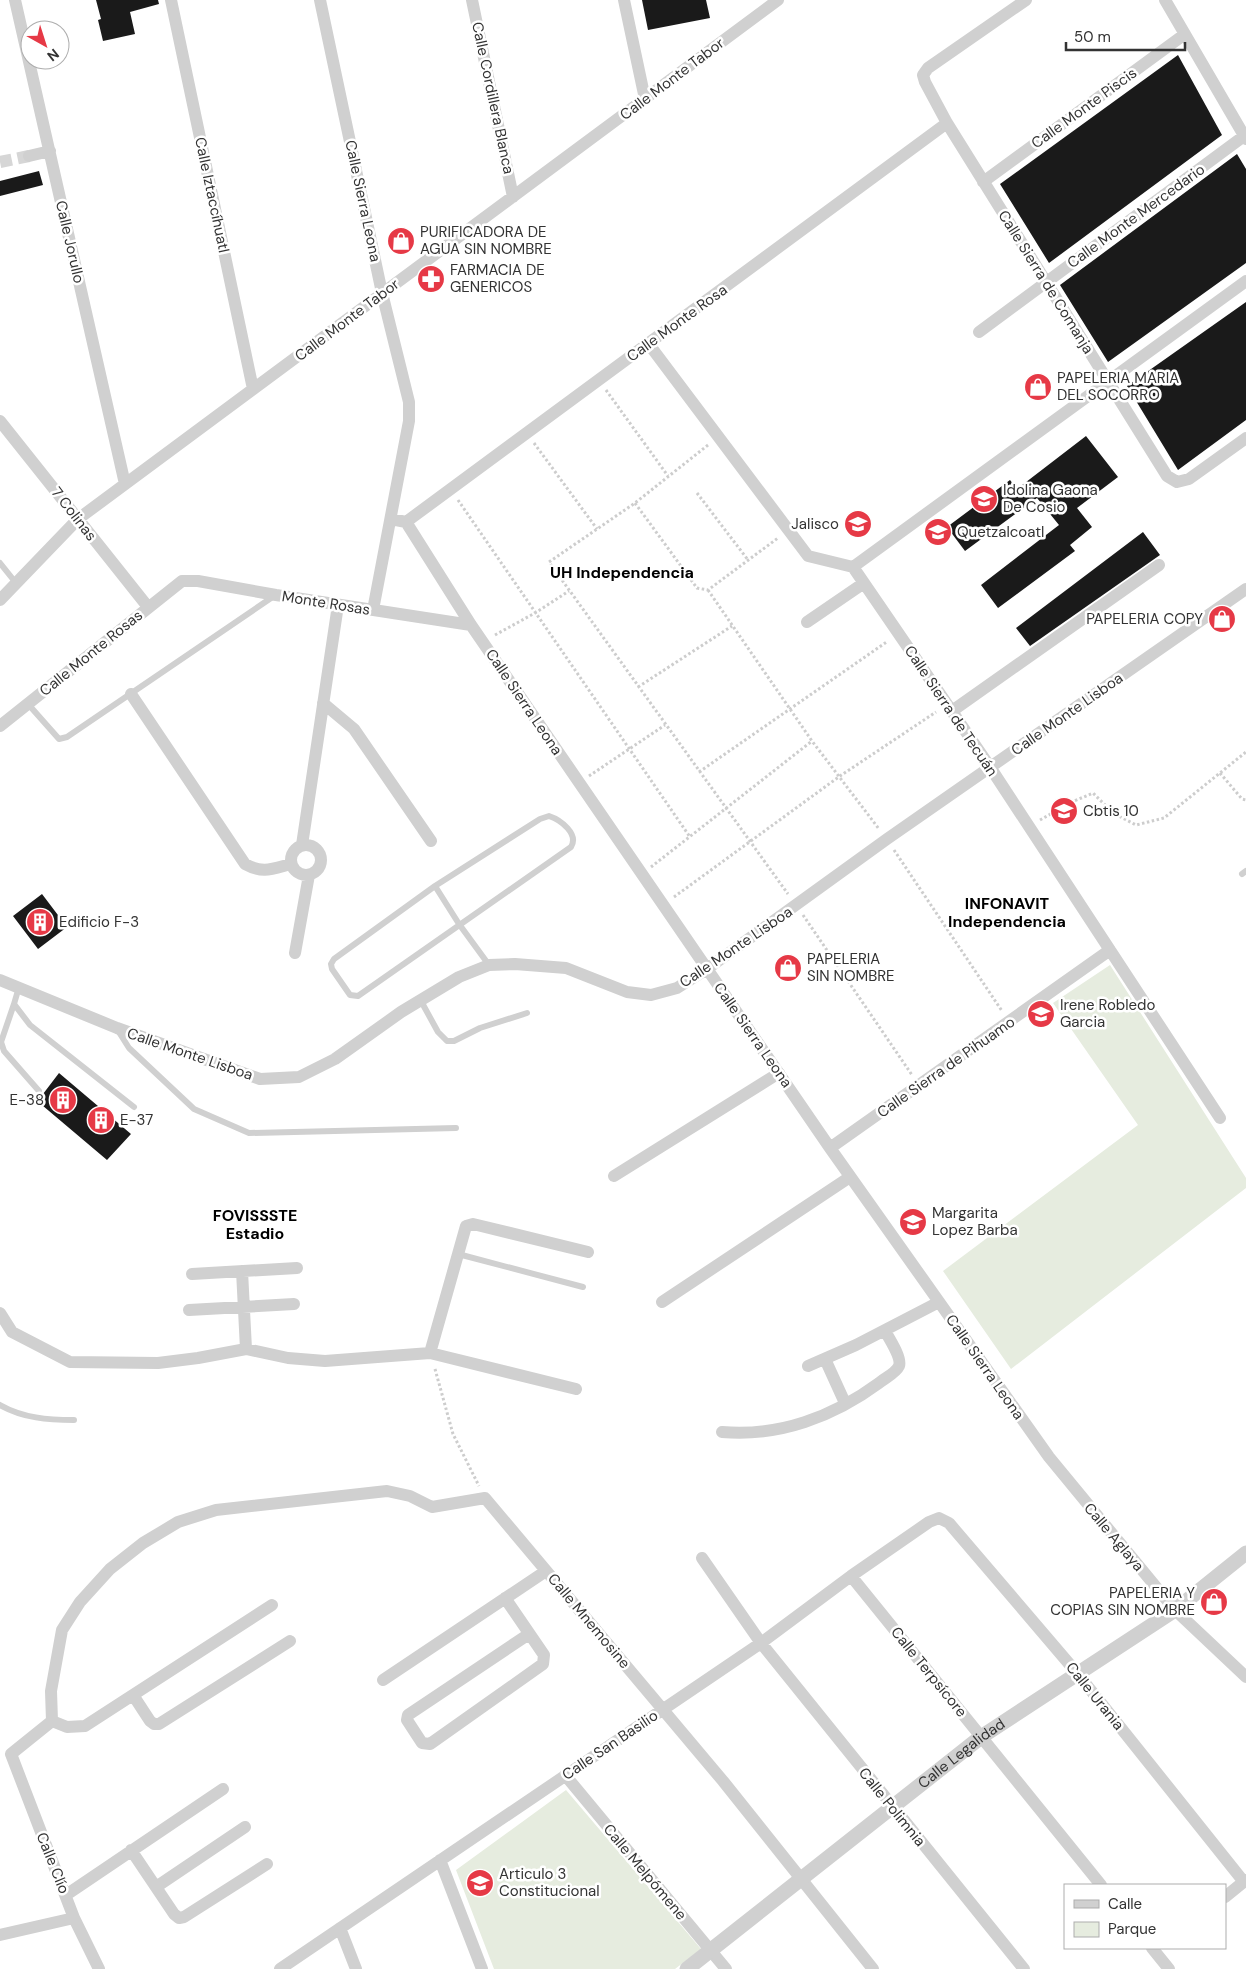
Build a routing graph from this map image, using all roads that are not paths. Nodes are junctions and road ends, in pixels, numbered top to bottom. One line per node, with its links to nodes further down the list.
1 (15, 0): 13 (street, Calle Jorullo)
2 (171, 0): 23 (street, Calle Iztaccíhuatl)
3 (320, 0): 19 (street, Calle Sierra Leona)
4 (472, 0): 16 (street, Calle Cordillera Blanca)
5 (624, 0): 10 (street)
6 (1026, 0): 11 (street, Calle Sierra de Comanja)
7 (1166, 0): 9 (street)
8 (775, 1): 10 (street, Calle Monte Tabor)
9 (1185, 34): 12 (street); 15 (street, Calle Monte Piscis)
10 (645, 99): 16 (street, Calle Monte Tabor)
11 (946, 122): 15 (street, Calle Sierra de Comanja); 21 (street, Calle Monte Rosa)
12 (1245, 138): 18 (street, Calle Monte Mercedario)
13 (50, 152): 14 (street); 26 (street, Calle Jorullo)
14 (29, 156)
15 (983, 182): 18 (street, Calle Sierra de Comanja)
16 (513, 197): 19 (street, Calle Monte Tabor)
17 (1246, 281): 22 (street)
18 (1046, 283): 20 (street, Calle Monte Mercedario); 22 (street, Calle Sierra de Comanja)
19 (382, 293): 23 (street, Calle Monte Tabor); 28 (street, Calle Sierra Leona)
20 (979, 332)
21 (648, 344): 29 (street, Calle Monte Rosa); 32 (street)
22 (1108, 382): 25 (street, Calle Sierra de Comanja); 32 (street)
23 (253, 389): 26 (street, Calle Monte Tabor)
24 (0, 421): 27 (street, 7 Colinas)
25 (1246, 438)
26 (125, 484): 27 (street, Calle Monte Tabor)
27 (78, 519): 34 (street, Calle Monte Tabor); 40 (street, 7 Colinas)
28 (391, 519): 29 (street); 41 (street, Calle Sierra Leona)
29 (406, 522): 43 (street, Calle Sierra Leona)
30 (0, 564): 34 (lane)
31 (1159, 565): 47 (street)
32 (853, 567): 35 (street, Calle Sierra de Tecuán)
33 (182, 581): 37 (street, Monte Rosas); 40 (street, Calle Monte Rosas)
34 (16, 583): 38 (street, Calle Monte Tabor)
35 (864, 583): 42 (street); 47 (street, Calle Sierra de Tecuán)
36 (1246, 589): 49 (street, Calle Monte Lisboa)
37 (276, 595): 39 (street, Monte Rosas); 44 (lane)
38 (0, 600)
39 (338, 605): 41 (street, Monte Rosas); 46 (street)
40 (148, 608): 45 (street, Calle Monte Rosas)
41 (373, 610): 43 (street, Monte Rosas)
42 (807, 622)
43 (471, 625): 59 (street, Calle Sierra Leona)
44 (131, 694): 45 (lane); 52 (street)
45 (28, 704): 48 (street, Calle Monte Rosas)
46 (323, 704): 50 (street); 51 (street)
47 (949, 708): 49 (street, Calle Sierra de Tecuán)
48 (0, 726)
49 (990, 768): 56 (street, Calle Sierra de Tecuán); 59 (street, Calle Monte Lisboa)
50 (431, 841)
51 (302, 845): 52 (street); 53 (street)
52 (291, 864): 53 (street)
53 (309, 875): 57 (street)
54 (435, 886): 55 (lane); 55 (lane); 55 (lane)
55 (459, 924): 58 (lane)
56 (1110, 950): 69 (street, Calle Sierra de Tecuán); 71 (street, Calle Sierra de Pihuamo)
57 (295, 953)
58 (489, 965): 59 (street, Calle Monte Lisboa); 62 (street, Calle Monte Lisboa)
59 (707, 969): 66 (street, Calle Sierra Leona)
60 (0, 980): 61 (street, Calle Monte Lisboa)
61 (19, 987): 63 (lane); 65 (street, Calle Monte Lisboa)
62 (421, 1000): 64 (lane); 65 (street, Calle Monte Lisboa)
63 (14, 1004): 67 (lane); 68 (lane)
64 (527, 1013)
65 (117, 1028): 70 (lane)
66 (778, 1073): 71 (street, Calle Sierra Leona); 72 (street)
67 (40, 1091)
68 (134, 1107)
69 (1220, 1118)
70 (456, 1128)
71 (830, 1148): 73 (street, Calle Sierra Leona)
72 (614, 1176)
73 (850, 1177): 80 (street); 81 (street, Calle Sierra Leona)
74 (588, 1252): 75 (street)
75 (458, 1254): 79 (lane); 88 (street)
76 (297, 1268): 77 (street)
77 (242, 1271): 78 (street); 83 (street)
78 (192, 1274)
79 (583, 1287)
80 (662, 1302)
81 (939, 1302): 86 (street); 96 (street, Calle Sierra Leona)
82 (294, 1304): 83 (street)
83 (244, 1307): 84 (street); 87 (street)
84 (189, 1310)
85 (0, 1313): 87 (street)
86 (885, 1331): 89 (street); 92 (street)
87 (246, 1349): 88 (street)
88 (430, 1353): 91 (street)
89 (825, 1359): 90 (street); 92 (street)
90 (808, 1366)
91 (576, 1389)
92 (845, 1404): 95 (street)
93 (0, 1405): 94 (lane)
94 (74, 1420)
95 (722, 1432)
96 (1049, 1457): 104 (street, Calle Aglaya)
97 (939, 1518): 101 (street, Calle San Basilio); 108 (street, Calle Urania)
98 (1246, 1553): 104 (street, Calle Legalidad)
99 (702, 1558): 107 (street, Calle Polimnia)
100 (546, 1570): 102 (street); 112 (street, Calle Mnemosine); 113 (street, Calle Mnemosine)
101 (851, 1576): 107 (street, Calle San Basilio); 114 (street, Calle Terpsícore)
102 (505, 1598): 105 (street); 110 (street)
103 (272, 1605): 111 (street)
104 (1175, 1610): 108 (street, Calle Legalidad); 109 (street, Calle Aglaya)
105 (529, 1634): 105 (street)
106 (290, 1641): 111 (street)
107 (761, 1643): 112 (street, Calle San Basilio); 117 (street, Calle Polimnia)
108 (1077, 1673): 114 (street, Calle Legalidad); 123 (street, Calle Urania)
109 (1246, 1677)
110 (383, 1680)
111 (133, 1695): 113 (street)
112 (662, 1709): 115 (street, Calle San Basilio); 122 (street, Calle Mnemosine)
113 (52, 1721): 126 (street, Calle Clío)
114 (981, 1737): 117 (street, Calle Legalidad); 124 (street, Calle Terpsícore)
115 (565, 1775): 120 (street, Calle San Basilio); 132 (street, Calle Melpómene)
116 (223, 1789): 119 (street)
117 (892, 1808): 122 (street, Calle Legalidad); 140 (street, Calle Polimnia)
118 (245, 1827): 125 (street)
119 (131, 1850): 125 (street); 126 (street)
120 (440, 1860): 129 (street, Calle San Basilio); 136 (street)
121 (267, 1864): 125 (street)
122 (801, 1879): 132 (street, Calle Legalidad); 139 (street, Calle Mnemosine)
123 (1245, 1881): 127 (street)
124 (1100, 1884)
125 (156, 1887)
126 (66, 1895): 128 (street, Calle Clío)
127 (1226, 1896)
128 (74, 1918): 130 (street); 133 (street, Calle Clío)
129 (340, 1928): 134 (street, Calle San Basilio); 135 (street)
130 (0, 1935)
131 (1157, 1950): 141 (street)
132 (710, 1951): 137 (street, Calle Legalidad); 138 (street, Calle Melpómene)
133 (99, 1969)
134 (280, 1969)
135 (356, 1969)
136 (482, 1969)
137 (687, 1969)
138 (726, 1969)
139 (873, 1969)
140 (1024, 1969)
141 (1169, 1969)

